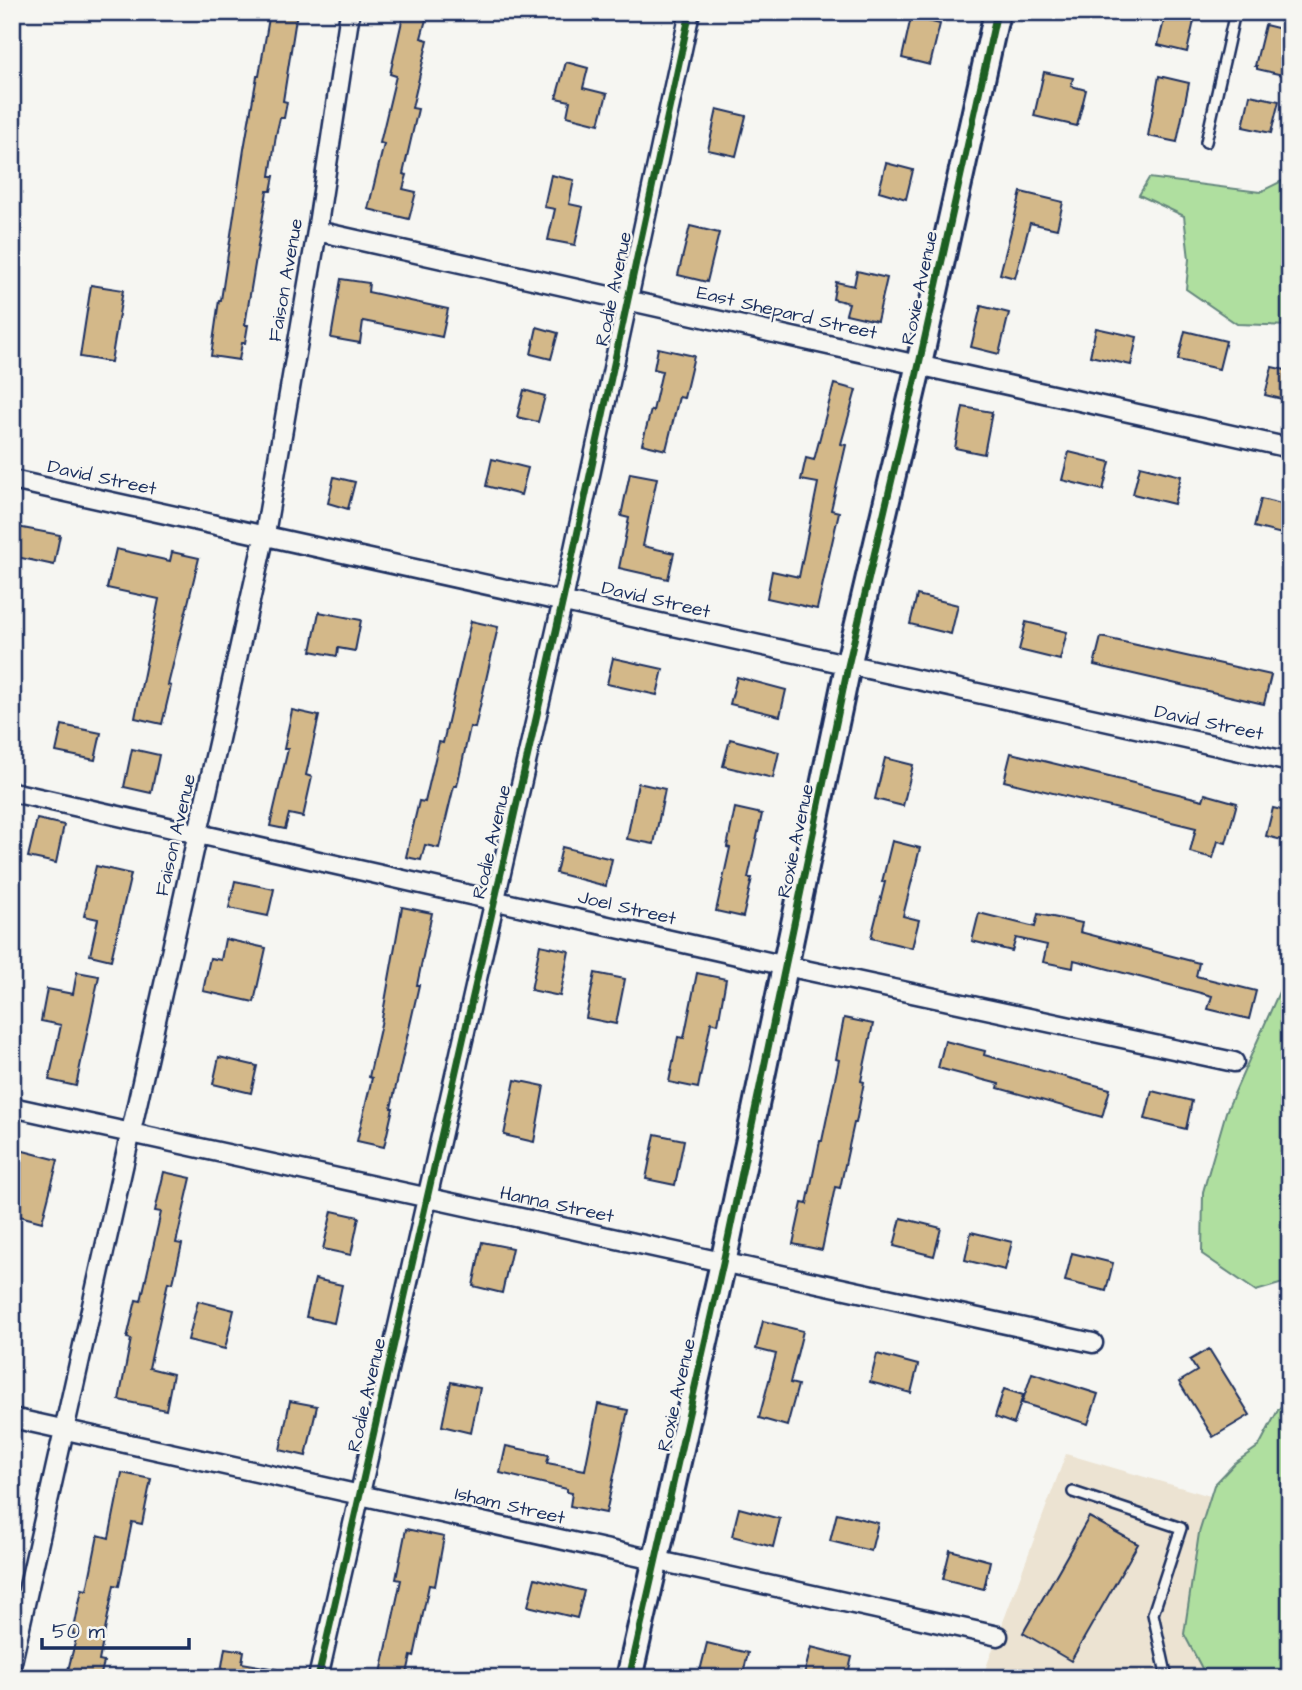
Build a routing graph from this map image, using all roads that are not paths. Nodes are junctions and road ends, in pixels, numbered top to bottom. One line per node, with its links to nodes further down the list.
1 (350, 12): 6 (street, Faison Avenue)
2 (690, 12): 7 (street, Rodie Avenue)
3 (997, 12): 8 (street, Roxie Avenue)
4 (1235, 12): 5 (lane)
5 (1206, 142)
6 (317, 231): 7 (street, East Shepard Street); 11 (street, Faison Avenue)
7 (628, 300): 8 (street, East Shepard Street); 12 (street, Rodie Avenue)
8 (919, 364): 9 (street, East Shepard Street); 13 (street, Roxie Avenue)
9 (1290, 448)
10 (12, 480): 11 (street, David Street)
11 (265, 534): 12 (street, David Street); 16 (street, Faison Avenue)
12 (564, 600): 13 (street, David Street); 17 (street, Rodie Avenue)
13 (848, 666): 14 (street, David Street); 18 (street, Roxie Avenue)
14 (1290, 762)
15 (12, 792): 16 (street, Joel Street)
16 (198, 833): 17 (street, Joel Street); 21 (street, Faison Avenue)
17 (495, 900): 18 (street, Joel Street); 22 (street, Rodie Avenue)
18 (786, 966): 19 (street, Joel Street); 23 (street, Roxie Avenue)
19 (1234, 1062)
20 (12, 1107): 21 (street, Hanna Street)
21 (131, 1134): 22 (street, Hanna Street); 26 (street, Faison Avenue)
22 (427, 1198): 23 (street, Hanna Street); 28 (street, Rodie Avenue)
23 (723, 1263): 24 (street, Hanna Street); 29 (street, Roxie Avenue)
24 (1093, 1343)
25 (12, 1418): 26 (street, Isham Street)
26 (65, 1430): 28 (street, Isham Street); 31 (street, Faison Avenue)
27 (1073, 1492): 34 (lane)
28 (360, 1494): 29 (street, Isham Street); 32 (street, Rodie Avenue)
29 (656, 1560): 30 (street, Isham Street); 33 (street, Roxie Avenue)
30 (998, 1636)
31 (12, 1662)
32 (318, 1678)
33 (629, 1678)
34 (1167, 1678)

